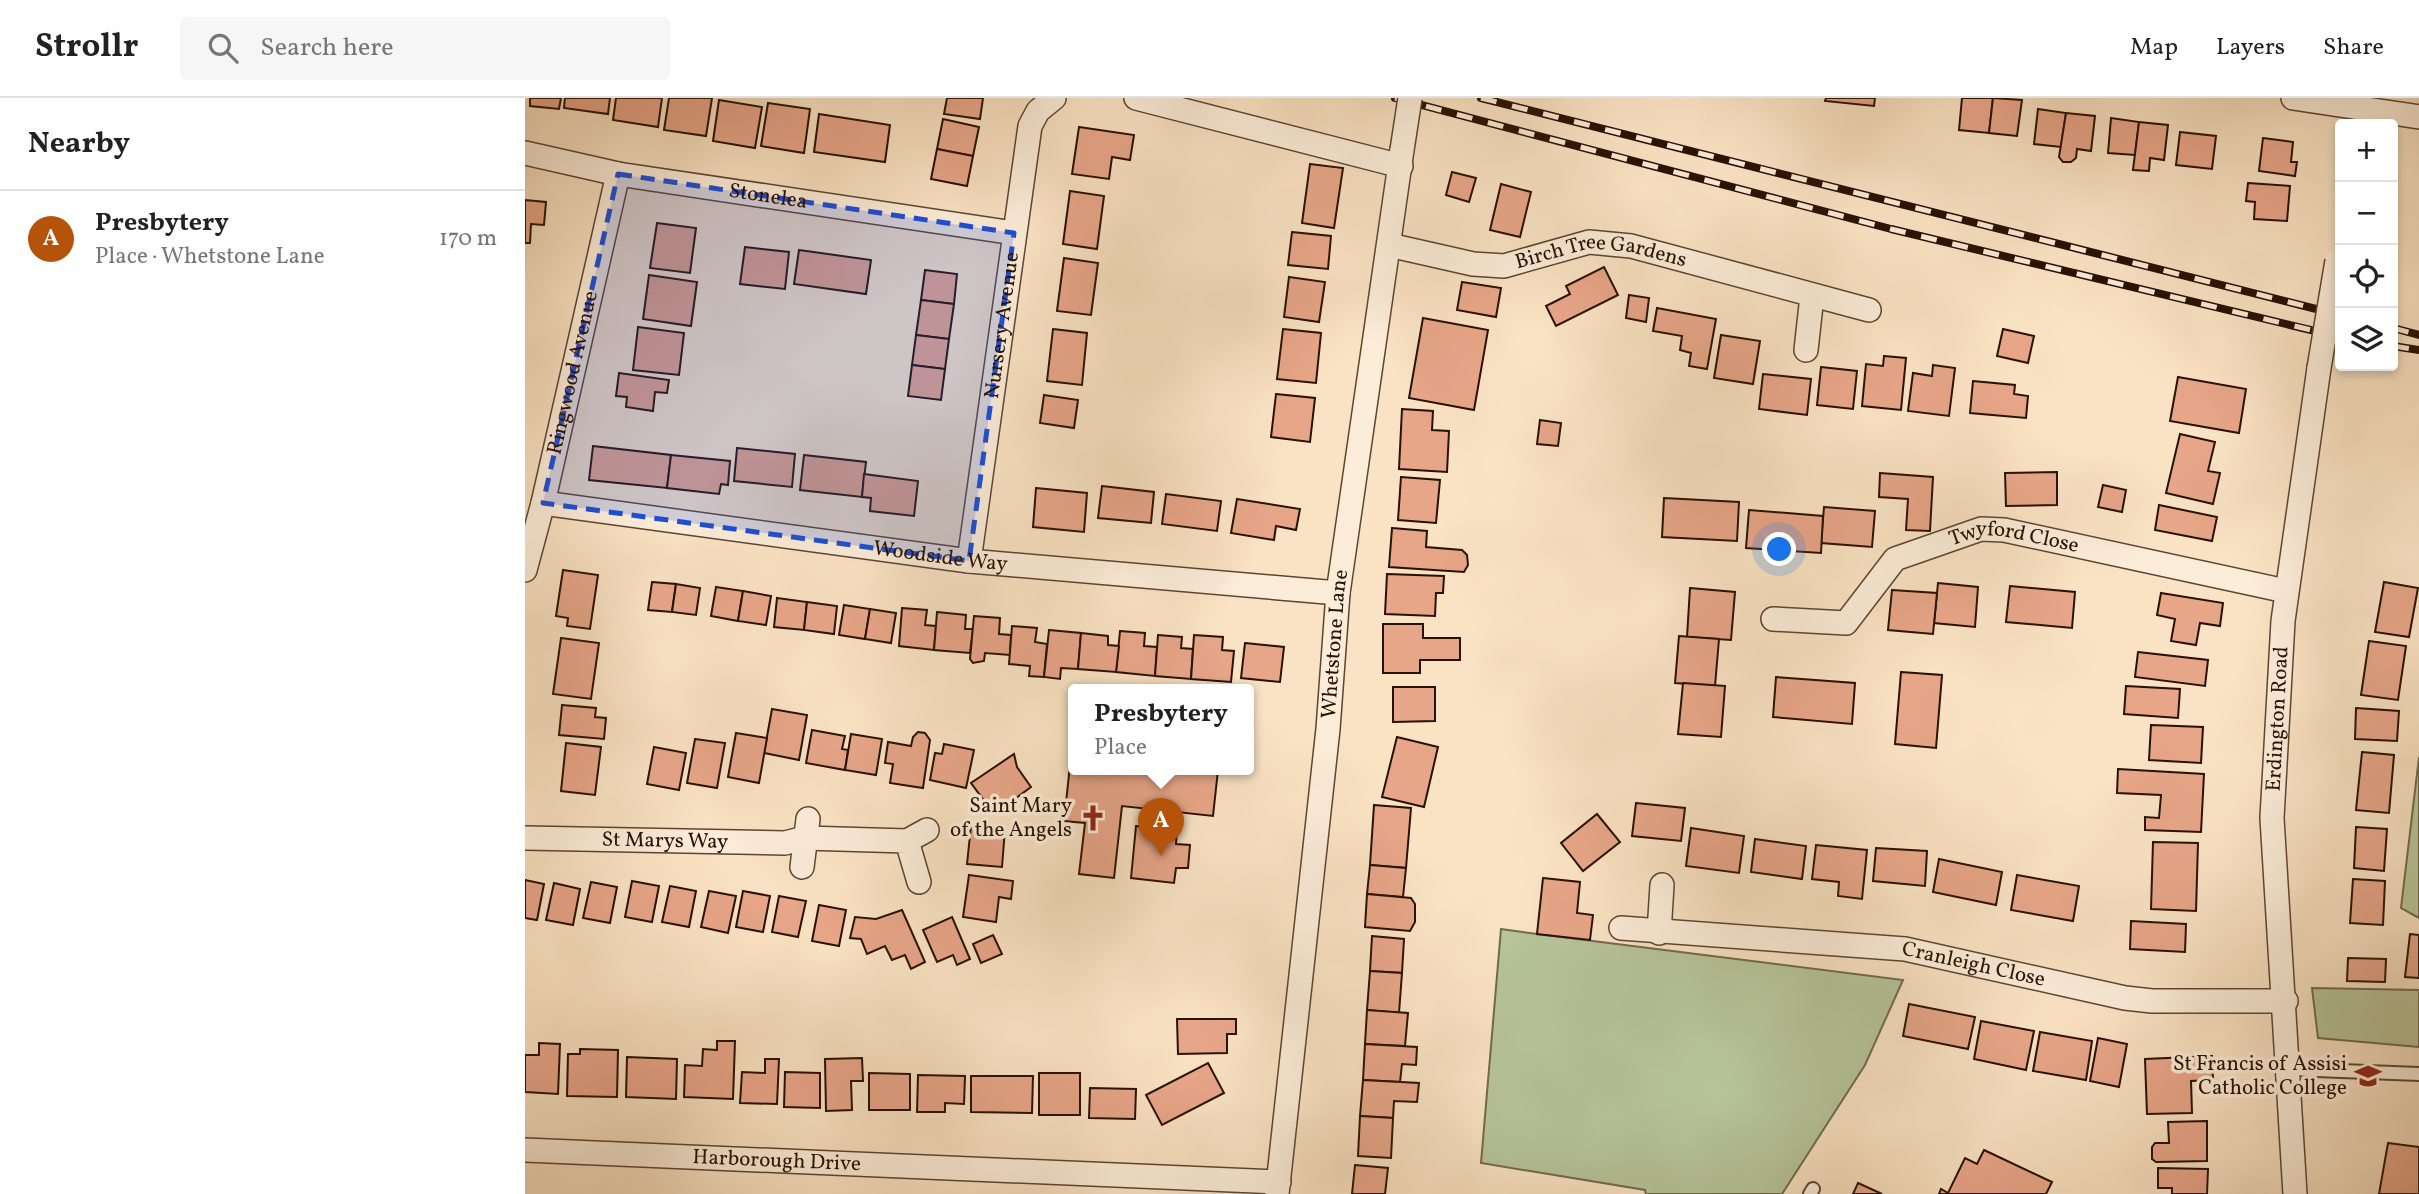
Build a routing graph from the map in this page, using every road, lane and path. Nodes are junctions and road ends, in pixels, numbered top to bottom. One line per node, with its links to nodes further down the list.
1 (1054, 98): 10 (street, Nursery Avenue)
2 (1136, 98): 8 (street)
3 (1410, 98): 8 (street, Whetstone Lane, bridge)
4 (2294, 98): 5 (street)
5 (2369, 110): 6 (street)
6 (2419, 117)
7 (525, 153): 9 (street, Stonelea)
8 (1401, 158): 11 (street, Whetstone Lane)
9 (618, 174): 10 (street, Stonelea); 16 (street, Ringwood Avenue)
10 (1014, 233): 17 (street, Nursery Avenue)
11 (1389, 245): 13 (street, Birch Tree Gardens); 20 (street, Whetstone Lane)
12 (2335, 277): 19 (street, Erdington Road, bridge)
13 (1812, 296): 14 (street, Birch Tree Gardens); 15 (street)
14 (1869, 310)
15 (1806, 350)
16 (544, 503): 17 (street, Woodside Way); 18 (street, Ringwood Avenue)
17 (969, 561): 20 (street, Woodside Way)
18 (525, 570)
19 (2286, 591): 21 (street, Twyford Close); 31 (street, Erdington Road)
20 (1338, 593): 35 (street, Whetstone Lane)
21 (1773, 619)
22 (806, 829): 24 (street, St Marys Way); 25 (street, St Marys Way); 26 (street)
23 (927, 830): 25 (street)
24 (525, 838)
25 (907, 841): 27 (street)
26 (802, 867)
27 (919, 882)
28 (1662, 885): 30 (street)
29 (1621, 928): 30 (street, Cranleigh Close)
30 (1659, 933): 31 (street, Cranleigh Close)
31 (2286, 1002): 32 (street, Erdington Road)
32 (2290, 1069): 33 (lane); 36 (street, Erdington Road)
33 (2419, 1074)
34 (525, 1150): 35 (street, Harborough Drive)
35 (1278, 1188)
36 (2295, 1194)

